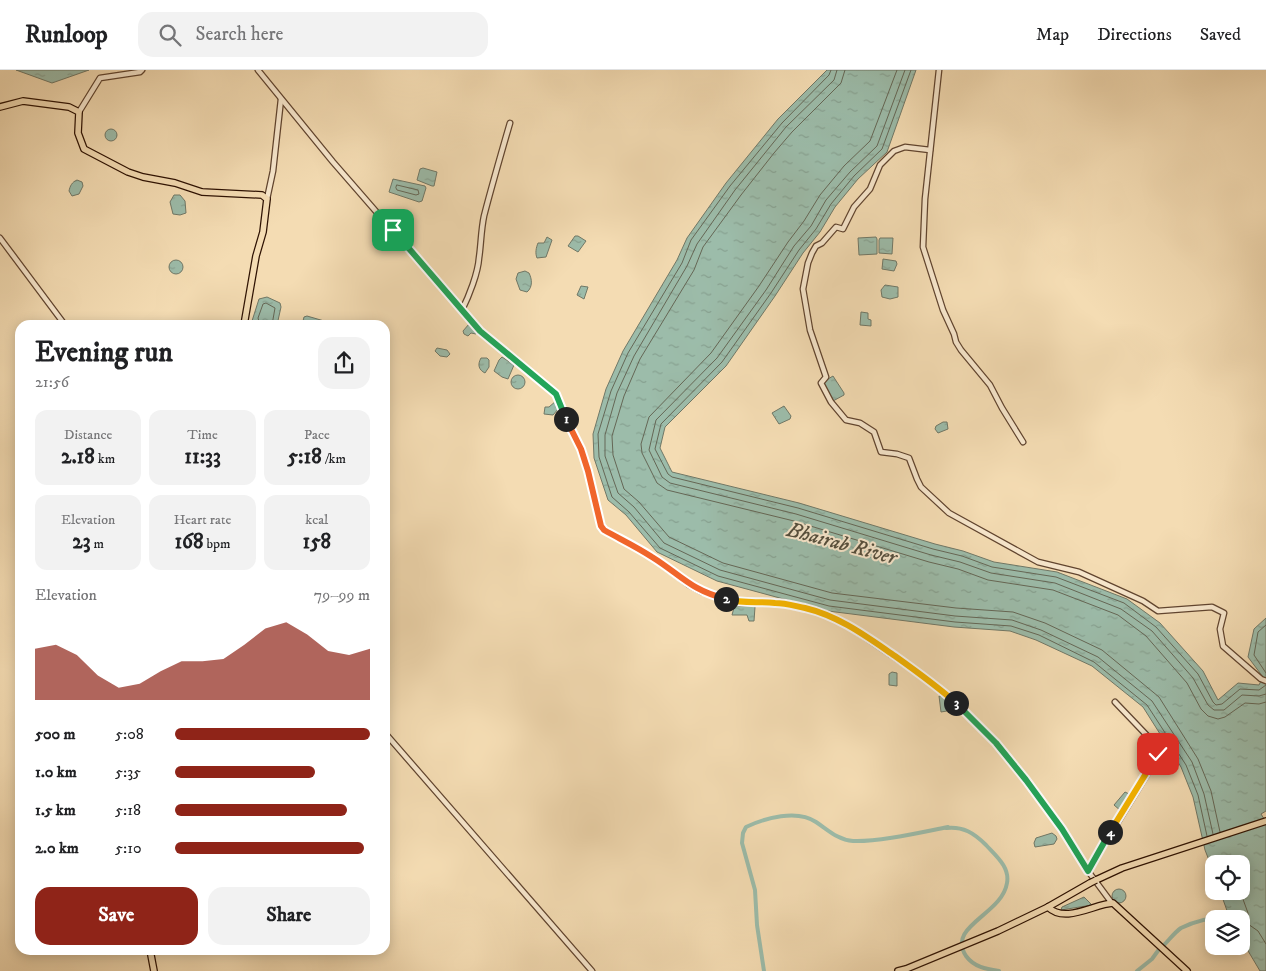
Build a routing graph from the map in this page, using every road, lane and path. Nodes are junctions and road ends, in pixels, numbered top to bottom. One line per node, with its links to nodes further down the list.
1 (142, 70): 6 (street)
2 (258, 70): 4 (street)
3 (939, 70): 8 (street)
4 (281, 98): 9 (street); 11 (street)
5 (0, 107): 6 (main road)
6 (78, 112): 9 (main road)
7 (510, 123): 11 (street)
8 (930, 150): 14 (street); 15 (street)
9 (267, 199): 13 (main road)
10 (0, 238): 12 (street)
11 (462, 310): 19 (street)
12 (61, 320)
13 (245, 320)
14 (1024, 442)
15 (1264, 680)
16 (1115, 702): 19 (street)
17 (390, 739): 24 (street)
18 (1266, 820): 21 (main road)
19 (1088, 871): 20 (street)
20 (1110, 902): 21 (main road); 26 (main road)
21 (1048, 907): 25 (main road)
22 (151, 955): 23 (main road)
23 (154, 971)
24 (592, 971)
25 (898, 971)
26 (1187, 971)

